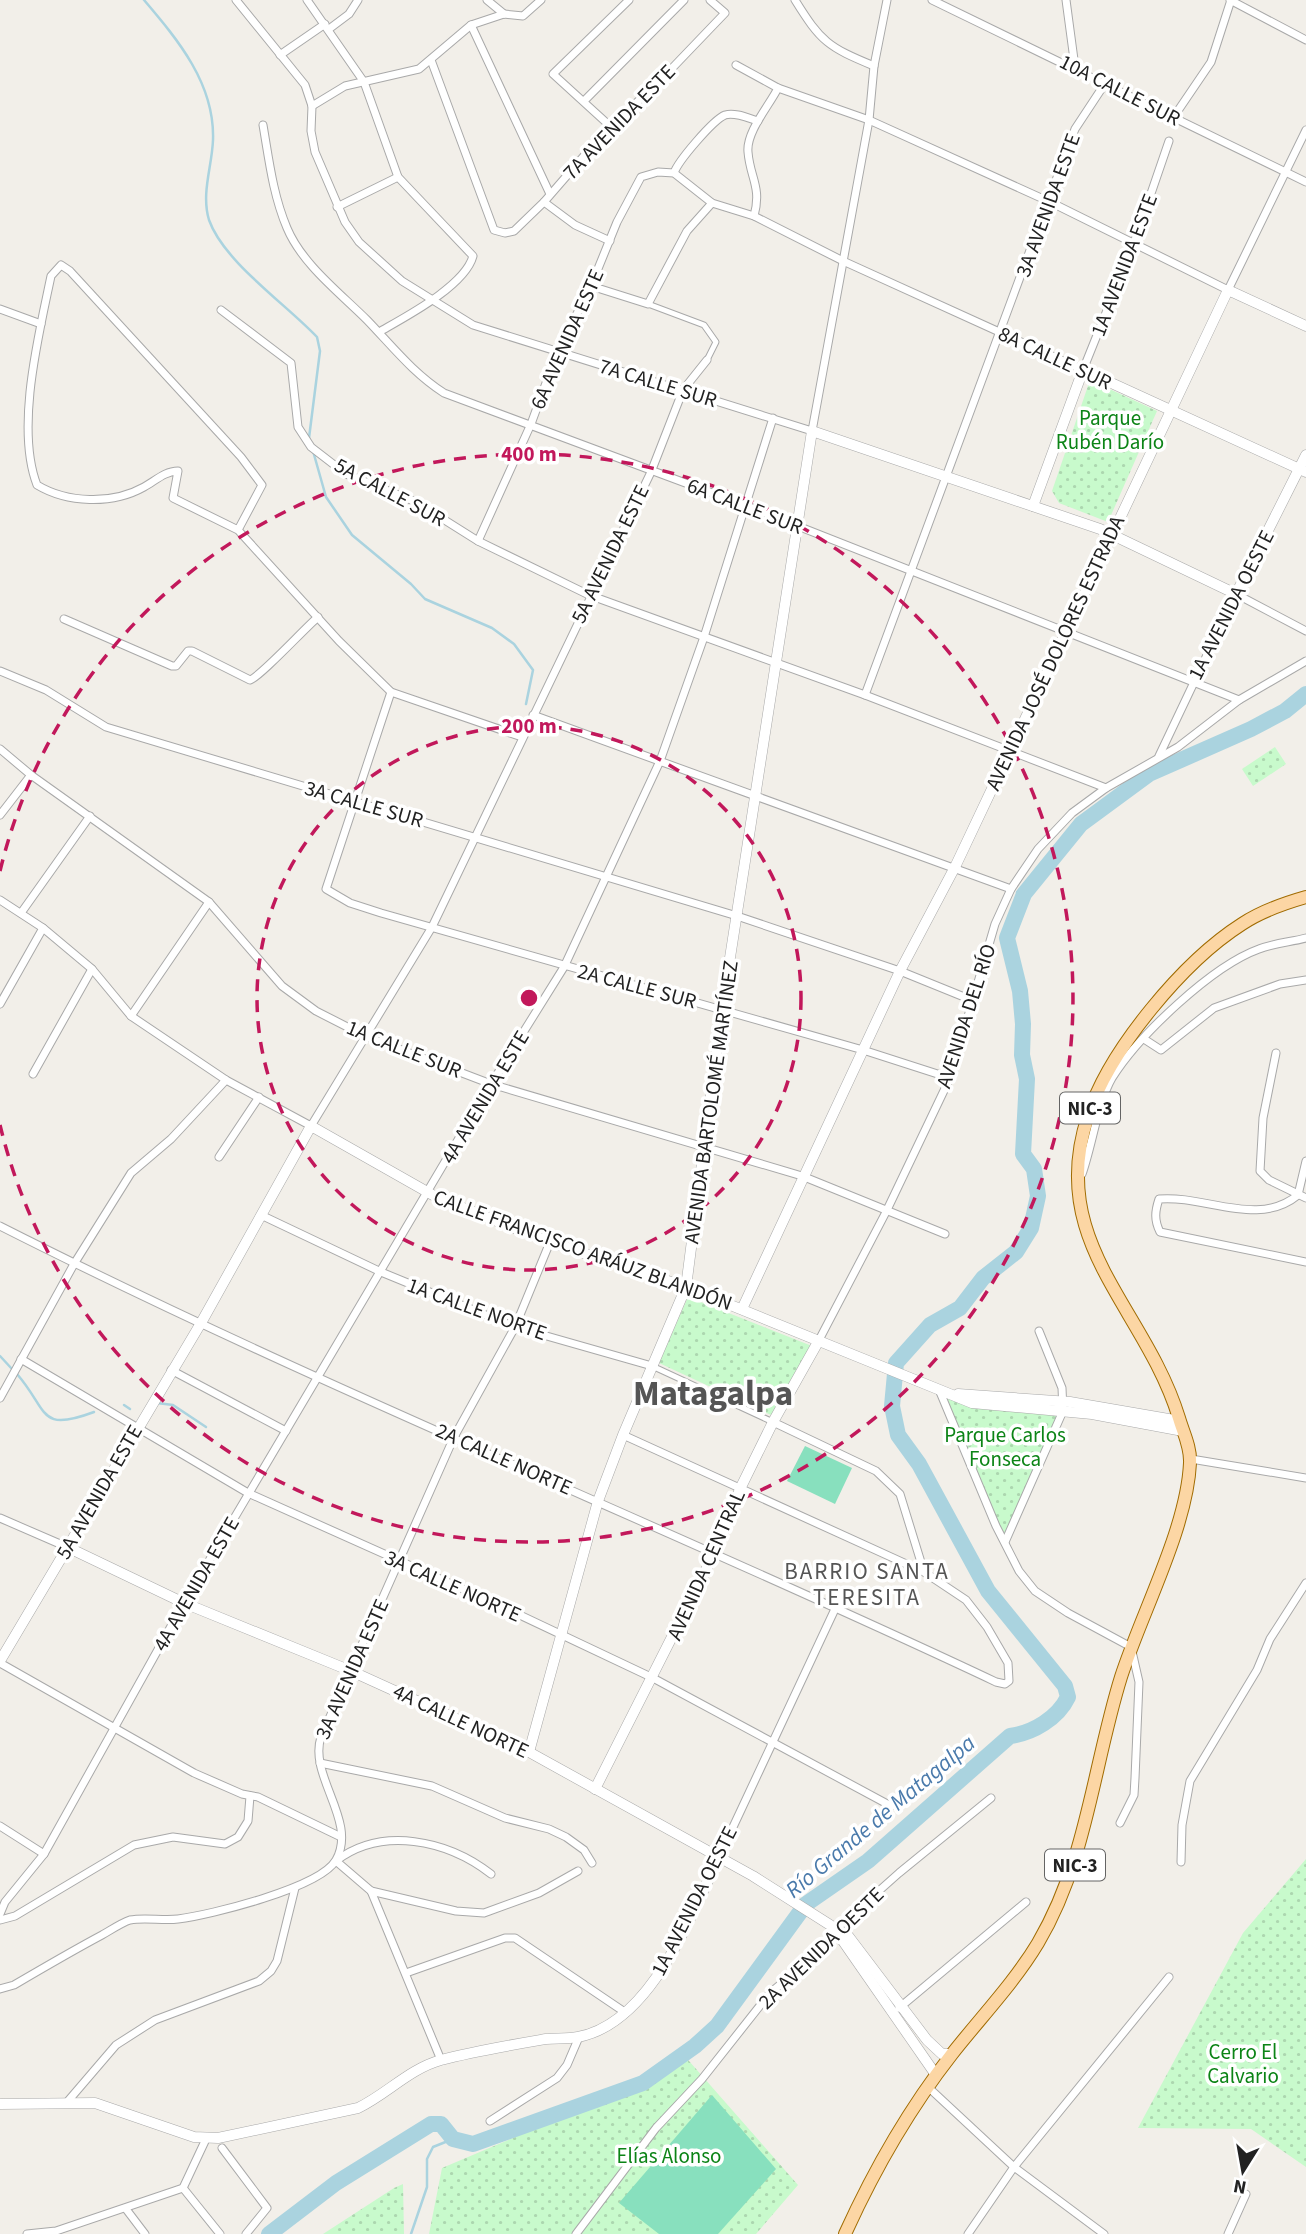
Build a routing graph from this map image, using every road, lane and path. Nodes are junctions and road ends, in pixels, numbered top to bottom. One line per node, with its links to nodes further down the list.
1 (307, 0): 16 (street)
2 (358, 0): 16 (street)
3 (487, 0): 14 (street)
4 (541, 0): 14 (street)
5 (629, 0): 26 (street)
6 (684, 0): 26 (street)
7 (710, 0): 32 (street, 7A AVENIDA ESTE)
8 (795, 0): 21 (street)
9 (887, 0): 21 (street)
10 (932, 0): 22 (street, 10A CALLE SUR)
11 (1066, 0): 22 (street)
12 (1231, 0): 17 (street); 28 (street)
13 (240, 1): 18 (street, 7A CALLE SUR)
14 (504, 14): 15 (street)
15 (471, 25): 19 (street); 39 (street)
16 (327, 27): 18 (street); 23 (street)
17 (1306, 40)
18 (280, 55): 27 (street, 7A CALLE SUR)
19 (432, 60): 23 (street); 40 (street, 7A AVENIDA ESTE)
20 (736, 65): 25 (street)
21 (874, 66): 29 (street)
22 (1074, 67): 24 (street, 10A CALLE SUR)
23 (364, 82): 27 (street); 37 (street)
24 (1106, 82): 28 (street, 10A CALLE SUR); 41 (street, 3A AVENIDA ESTE)
25 (778, 88): 29 (street); 30 (street)
26 (584, 101): 32 (street)
27 (312, 106): 43 (street, 7A CALLE SUR)
28 (1173, 118): 35 (street, 10A CALLE SUR)
29 (869, 120): 41 (street); 47 (street)
30 (758, 121): 36 (street); 44 (street)
31 (263, 125): 56 (street, 6A CALLE SUR)
32 (610, 126): 39 (street, 7A AVENIDA ESTE)
33 (1306, 130): 35 (street, AVENIDA JOSÉ DOLORES ESTRADA)
34 (1169, 141): 46 (street, 1A AVENIDA ESTE)
35 (1286, 172): 38 (street, 10A CALLE SUR); 49 (street, AVENIDA JOSÉ DOLORES ESTRADA)
36 (674, 173): 42 (street); 45 (street, 6A AVENIDA ESTE)
37 (398, 177): 43 (street); 50 (street)
38 (1306, 182)
39 (550, 194): 40 (street, 7A AVENIDA ESTE)
40 (544, 202): 45 (street)
41 (1050, 202): 46 (street); 57 (street, 3A AVENIDA ESTE)
42 (712, 203): 44 (street, 8A CALLE SUR); 51 (street)
43 (337, 207): 50 (street, 7A CALLE SUR)
44 (754, 216): 47 (street, 8A CALLE SUR)
45 (610, 241): 48 (street, 6A AVENIDA ESTE)
46 (1134, 243): 49 (street); 60 (street, 1A AVENIDA ESTE)
47 (843, 261): 57 (street, 8A CALLE SUR); 65 (street)
48 (591, 286): 51 (street); 58 (street, 6A AVENIDA ESTE)
49 (1228, 290): 55 (street); 62 (street, AVENIDA JOSÉ DOLORES ESTRADA)
50 (431, 301): 56 (street); 58 (street, 7A CALLE SUR)
51 (648, 304): 59 (street)
52 (0, 309): 54 (street)
53 (221, 310): 75 (street, 5A CALLE SUR)
54 (41, 324): 73 (street); 73 (street)
55 (1306, 326)
56 (379, 332): 64 (street, 6A CALLE SUR)
57 (1000, 332): 60 (street, 8A CALLE SUR); 69 (street, 3A AVENIDA ESTE)
58 (557, 353): 61 (street, 7A CALLE SUR); 64 (street, 6A AVENIDA ESTE)
59 (708, 360): 61 (street, 5A AVENIDA ESTE)
60 (1083, 370): 62 (street, 8A CALLE SUR); 71 (street, 1A AVENIDA ESTE)
61 (683, 390): 63 (street, 7A CALLE SUR); 68 (street, 5A AVENIDA ESTE)
62 (1170, 411): 67 (street, 8A CALLE SUR); 74 (street, AVENIDA JOSÉ DOLORES ESTRADA)
63 (773, 418): 65 (street, 7A CALLE SUR); 70 (street)
64 (531, 424): 68 (street, 6A CALLE SUR); 75 (street, 6A AVENIDA ESTE)
65 (811, 431): 69 (street, 7A CALLE SUR); 72 (street, AVENIDA BARTOLOMÉ MARTÍNEZ)
66 (1306, 455): 67 (street, 1A AVENIDA OESTE)
67 (1303, 470): 77 (street, 1A AVENIDA OESTE)
68 (651, 472): 70 (street, 6A CALLE SUR); 78 (street, 5A AVENIDA ESTE)
69 (945, 479): 71 (street, 7A CALLE SUR); 76 (street, 3A AVENIDA ESTE)
70 (747, 506): 72 (street, 6A CALLE SUR); 83 (street, 4A AVENIDA ESTE)
71 (1033, 506): 74 (street, 7A CALLE SUR)
72 (797, 526): 76 (street, 6A CALLE SUR); 85 (street, AVENIDA BARTOLOMÉ MARTÍNEZ)
73 (238, 530): 79 (street)
74 (1111, 534): 77 (street, 7A CALLE SUR); 82 (street, AVENIDA JOSÉ DOLORES ESTRADA)
75 (478, 541): 78 (street, 5A CALLE SUR)
76 (911, 571): 82 (street, 6A CALLE SUR); 89 (street, 3A AVENIDA ESTE)
77 (1236, 594): 81 (street); 87 (street, 1A AVENIDA OESTE)
78 (589, 595): 83 (street, 5A CALLE SUR); 91 (street, 5A AVENIDA ESTE)
79 (318, 617): 80 (street); 88 (street)
80 (64, 619)
81 (1306, 631)
82 (1066, 632): 87 (street, 6A CALLE SUR); 94 (street, AVENIDA JOSÉ DOLORES ESTRADA)
83 (704, 637): 85 (street, 5A CALLE SUR); 96 (street, 4A AVENIDA ESTE)
84 (1306, 661): 90 (street)
85 (775, 662): 89 (street, 5A CALLE SUR); 99 (street, AVENIDA BARTOLOMÉ MARTÍNEZ)
86 (0, 671): 100 (street, 3A CALLE SUR)
87 (1192, 681): 90 (street, 6A CALLE SUR); 95 (street, 1A AVENIDA OESTE)
88 (391, 692): 92 (street); 100 (street)
89 (865, 695): 94 (street, 5A CALLE SUR)
90 (1239, 700): 95 (street, AVENIDA DEL RÍO)
91 (533, 715): 92 (street, 5A AVENIDA ESTE); 96 (street)
92 (522, 737): 103 (street, 5A AVENIDA ESTE)
93 (0, 749): 97 (street, 1A CALLE SUR)
94 (1010, 750): 98 (street, 5A CALLE SUR); 104 (street, AVENIDA JOSÉ DOLORES ESTRADA)
95 (1159, 756): 98 (street, AVENIDA DEL RÍO)
96 (660, 761): 99 (street); 105 (street, 4A AVENIDA ESTE)
97 (31, 775): 101 (street); 102 (street, 1A CALLE SUR)
98 (1106, 788): 106 (street, AVENIDA DEL RÍO)
99 (754, 795): 104 (street); 111 (street, AVENIDA BARTOLOMÉ MARTÍNEZ)
100 (355, 801): 103 (street, 3A CALLE SUR); 112 (street, 2A CALLE SUR)
101 (0, 815)
102 (90, 816): 109 (street, 1A CALLE SUR); 110 (street)
103 (476, 837): 105 (street, 3A CALLE SUR); 112 (street, 5A AVENIDA ESTE)
104 (955, 867): 106 (street); 117 (street, AVENIDA JOSÉ DOLORES ESTRADA)
105 (607, 879): 111 (street, 3A CALLE SUR); 115 (street, 4A AVENIDA ESTE)
106 (1011, 889): 119 (street, AVENIDA DEL RÍO)
107 (1306, 897): 137 (main road, NIC-3)
108 (0, 900): 110 (street, CALLE FRANCISCO ARÁUZ BLANDÓN)
109 (209, 902): 122 (street); 123 (street, 1A CALLE SUR)
110 (20, 914): 113 (street, CALLE FRANCISCO ARÁUZ BLANDÓN)
111 (737, 916): 117 (street, 3A CALLE SUR); 121 (street, AVENIDA BARTOLOMÉ MARTÍNEZ)
112 (432, 926): 115 (street, 2A CALLE SUR); 123 (street, 5A AVENIDA ESTE)
113 (43, 928): 116 (street, CALLE FRANCISCO ARÁUZ BLANDÓN); 120 (street)
114 (1306, 939): 124 (street)
115 (564, 967): 121 (street, 2A CALLE SUR); 130 (street, 4A AVENIDA ESTE)
116 (92, 969): 122 (street, CALLE FRANCISCO ARÁUZ BLANDÓN); 127 (street)
117 (900, 971): 119 (street, 3A CALLE SUR); 125 (street, AVENIDA JOSÉ DOLORES ESTRADA)
118 (1306, 980): 124 (street)
119 (974, 1001): 128 (street, AVENIDA DEL RÍO)
120 (0, 1004)
121 (722, 1009): 125 (street, 2A CALLE SUR); 133 (street, AVENIDA BARTOLOMÉ MARTÍNEZ)
122 (131, 1016): 129 (street, CALLE FRANCISCO ARÁUZ BLANDÓN)
123 (365, 1036): 130 (street, 1A CALLE SUR); 132 (street, 5A AVENIDA ESTE)
124 (1144, 1039): 137 (street)
125 (863, 1050): 128 (street, 2A CALLE SUR); 136 (street, AVENIDA JOSÉ DOLORES ESTRADA)
126 (1276, 1053): 139 (street)
127 (33, 1074)
128 (950, 1078): 140 (street, AVENIDA DEL RÍO)
129 (226, 1080): 131 (street, CALLE FRANCISCO ARÁUZ BLANDÓN); 146 (street)
130 (491, 1084): 133 (street, 1A CALLE SUR); 138 (street, 4A AVENIDA ESTE)
131 (259, 1097): 132 (street, CALLE FRANCISCO ARÁUZ BLANDÓN); 134 (street)
132 (311, 1126): 138 (street, CALLE FRANCISCO ARÁUZ BLANDÓN); 141 (street, 5A AVENIDA ESTE)
133 (703, 1144): 136 (street, 1A CALLE SUR); 148 (street, AVENIDA BARTOLOMÉ MARTÍNEZ)
134 (219, 1157)
135 (1306, 1161): 139 (street)
136 (803, 1176): 140 (street, 1A CALLE SUR); 149 (street, AVENIDA JOSÉ DOLORES ESTRADA)
137 (1077, 1188): 163 (main road, NIC-3)
138 (428, 1193): 144 (street, CALLE FRANCISCO ARÁUZ BLANDÓN); 147 (street, 4A AVENIDA ESTE)
139 (1302, 1197): 145 (street)
140 (886, 1212): 143 (street, 1A CALLE SUR); 153 (street, AVENIDA DEL RÍO)
141 (263, 1216): 147 (street, 1A CALLE NORTE); 150 (street, 5A AVENIDA ESTE)
142 (0, 1226): 146 (street, 2A CALLE NORTE)
143 (945, 1234)
144 (550, 1242): 148 (street, CALLE FRANCISCO ARÁUZ BLANDÓN); 151 (street, 3A AVENIDA ESTE)
145 (1306, 1262)
146 (74, 1264): 150 (street, 2A CALLE NORTE); 154 (street)
147 (381, 1272): 151 (street, 1A CALLE NORTE); 157 (street, 4A AVENIDA ESTE)
148 (686, 1287): 149 (street, CALLE FRANCISCO ARÁUZ BLANDÓN); 155 (street, AVENIDA BARTOLOMÉ MARTÍNEZ)
149 (742, 1309): 153 (street, CALLE FRANCISCO ARÁUZ BLANDÓN)
150 (201, 1323): 156 (street, 5A AVENIDA ESTE); 157 (street, 2A CALLE NORTE)
151 (515, 1327): 155 (street, 1A CALLE NORTE); 166 (street, 3A AVENIDA ESTE)
152 (1039, 1331): 160 (street)
153 (818, 1342): 158 (street, CALLE FRANCISCO ARÁUZ BLANDÓN); 161 (street, AVENIDA CENTRAL)
154 (19, 1362): 159 (street); 162 (street, 3A CALLE NORTE)
155 (652, 1366): 161 (street, 1A CALLE NORTE); 165 (street, AVENIDA BARTOLOMÉ MARTÍNEZ)
156 (172, 1370): 162 (street, 5A AVENIDA ESTE); 164 (street)
157 (318, 1377): 164 (street, 4A AVENIDA ESTE); 166 (street, 2A CALLE NORTE)
158 (940, 1392): 160 (street); 173 (street)
159 (0, 1398)
160 (1063, 1406): 163 (street); 173 (street)
161 (773, 1422): 169 (street, AVENIDA CENTRAL); 177 (street, 1A CALLE NORTE)
162 (138, 1425): 170 (street, 3A CALLE NORTE); 174 (street, 5A AVENIDA ESTE)
163 (1181, 1426): 167 (main road, NIC-3)
164 (286, 1431): 170 (street, 4A AVENIDA ESTE)
165 (622, 1435): 169 (street); 171 (street, AVENIDA BARTOLOMÉ MARTÍNEZ)
166 (454, 1437): 171 (street, 2A CALLE NORTE); 176 (street, 3A AVENIDA ESTE)
167 (1191, 1460): 168 (street); 182 (main road, NIC-3)
168 (1306, 1478)
169 (740, 1489): 175 (street, AVENIDA CENTRAL); 177 (street)
170 (248, 1493): 176 (street, 3A CALLE NORTE); 179 (street, 4A AVENIDA ESTE)
171 (598, 1501): 175 (street, 2A CALLE NORTE); 181 (street, AVENIDA BARTOLOMÉ MARTÍNEZ)
172 (0, 1518): 174 (street)
173 (1005, 1542): 182 (street)
174 (67, 1547): 179 (street, 4A CALLE NORTE); 183 (street, 5A AVENIDA ESTE)
175 (715, 1553): 180 (street, 2A CALLE NORTE); 185 (street, AVENIDA CENTRAL)
176 (398, 1561): 181 (street, 3A CALLE NORTE); 184 (street, 3A AVENIDA ESTE)
177 (924, 1573): 180 (street, 2A CALLE NORTE)
178 (1306, 1583): 200 (street)
179 (184, 1602): 184 (street, 4A CALLE NORTE); 186 (street, 4A AVENIDA ESTE)
180 (835, 1609): 187 (street, 1A AVENIDA OESTE)
181 (561, 1636): 185 (street, 3A CALLE NORTE); 188 (street, AVENIDA BARTOLOMÉ MARTÍNEZ)
182 (1131, 1647): 194 (street); 217 (main road, NIC-3)
183 (0, 1662): 186 (street)
184 (351, 1671): 188 (street, 4A CALLE NORTE); 189 (street, 3A AVENIDA ESTE)
185 (653, 1678): 187 (street, 3A CALLE NORTE); 190 (street, AVENIDA CENTRAL)
186 (114, 1728): 191 (street); 197 (street, 4A AVENIDA ESTE)
187 (772, 1740): 193 (street, 3A CALLE NORTE); 198 (street, 1A AVENIDA OESTE)
188 (529, 1752): 190 (street, 4A CALLE NORTE)
189 (320, 1763): 196 (street, 3A AVENIDA ESTE); 201 (street)
190 (595, 1789): 198 (street, 4A CALLE NORTE)
191 (250, 1796): 196 (street); 208 (street)
192 (991, 1798): 209 (street, 2A AVENIDA OESTE)
193 (891, 1806)
194 (1120, 1823)
195 (0, 1826): 197 (street)
196 (341, 1837): 199 (street, 3A AVENIDA ESTE)
197 (44, 1854): 207 (street)
198 (719, 1857): 209 (street, 4A CALLE NORTE); 214 (street, 1A AVENIDA OESTE)
199 (335, 1861): 203 (street); 204 (street); 205 (street)
200 (1181, 1861)
201 (592, 1863)
202 (578, 1871): 205 (street)
203 (491, 1874)
204 (295, 1888): 212 (street); 221 (street)
205 (371, 1891): 210 (street)
206 (1026, 1902): 213 (street)
207 (0, 1914)
208 (0, 1920)
209 (832, 1928): 213 (street, 4A CALLE NORTE); 215 (street, 4A CALLE NORTE); 235 (street, 2A AVENIDA OESTE)
210 (406, 1973): 214 (street); 218 (street)
211 (1169, 1977): 226 (street)
212 (0, 1989)
213 (902, 2005): 215 (street); 217 (street, 4A CALLE NORTE)
214 (626, 2013): 216 (street, 1A AVENIDA OESTE)
215 (893, 2014): 219 (street, 4A CALLE NORTE)
216 (579, 2037): 218 (street, 1A AVENIDA OESTE); 223 (street)
217 (953, 2054): 219 (main road, NIC-3)
218 (440, 2060): 224 (street, 1A AVENIDA OESTE)
219 (936, 2075): 220 (main road, NIC-3)
220 (929, 2087): 226 (street); 236 (main road, NIC-3)
221 (68, 2101): 222 (street); 224 (street)
222 (0, 2104)
223 (490, 2122)
224 (206, 2139): 227 (street)
225 (222, 2148): 234 (street)
226 (1014, 2167): 237 (street); 238 (street)
227 (183, 2189): 229 (street); 233 (street)
228 (1246, 2194): 239 (street)
229 (126, 2209): 230 (street); 232 (street)
230 (57, 2232): 231 (street)
231 (27, 2234)
232 (145, 2234)
233 (220, 2234)
234 (246, 2234)
235 (576, 2234)
236 (845, 2234)
237 (968, 2234)
238 (1104, 2234)
239 (1228, 2234)

